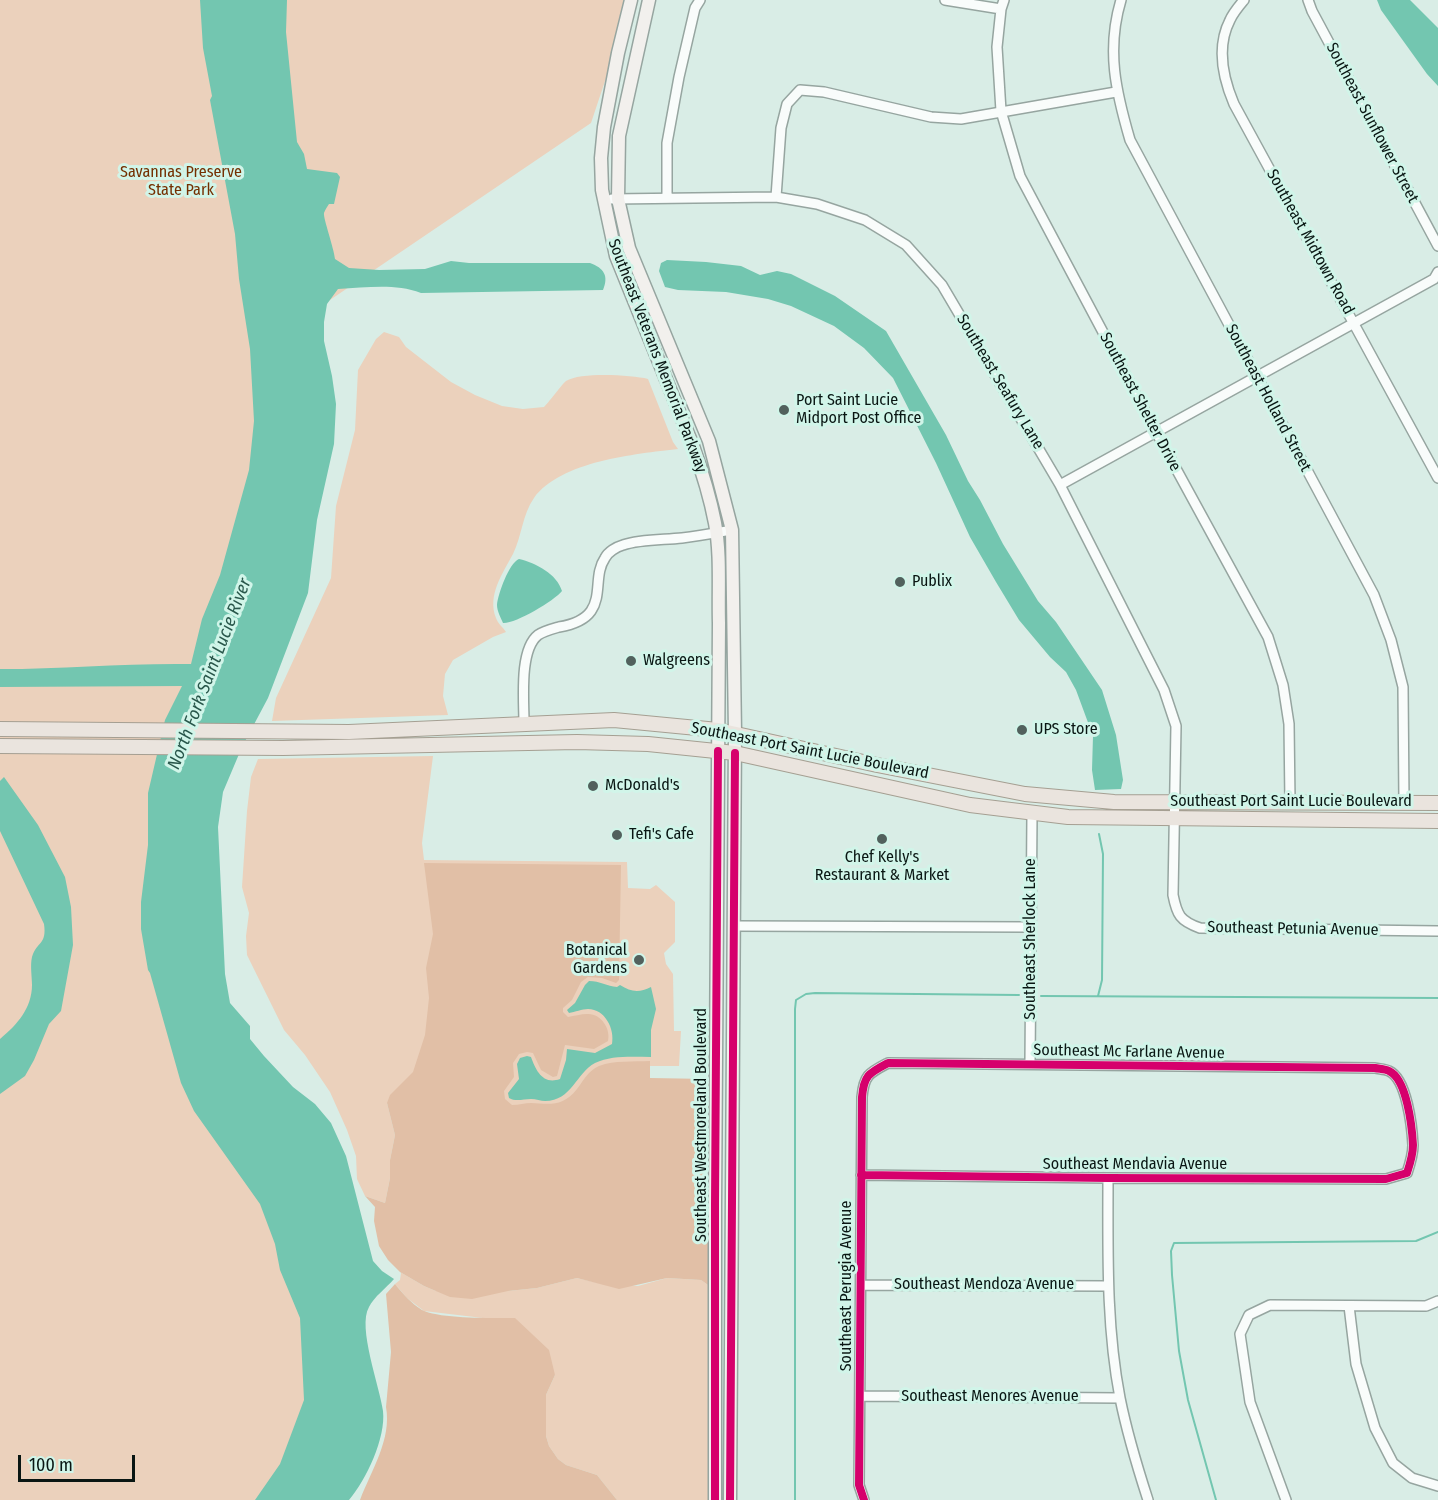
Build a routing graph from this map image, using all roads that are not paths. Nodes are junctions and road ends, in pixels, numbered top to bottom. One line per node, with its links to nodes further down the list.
1 (631, 0): 14 (main road, Southeast Veterans Memorial Parkway)
2 (648, 0): 13 (main road, Southeast Veterans Memorial Parkway)
3 (700, 0): 12 (street)
4 (945, 0): 8 (street)
5 (1121, 0): 9 (street, Southeast Holland Street)
6 (1244, 0): 17 (street, Southeast Midtown Road)
7 (1308, 0): 15 (street, Southeast Sunflower Street)
8 (1002, 5): 10 (street, Southeast Shelter Drive)
9 (1116, 92): 10 (street); 18 (street, Southeast Holland Street)
10 (1001, 111): 11 (street); 19 (street, Southeast Shelter Drive)
11 (776, 197): 12 (street, Southeast Seafury Lane); 21 (street, Southeast Seafury Lane)
12 (668, 198): 13 (street, Southeast Seafury Lane)
13 (618, 199): 14 (street, Southeast Seafury Lane); 22 (main road, Southeast Veterans Memorial Parkway)
14 (604, 200): 23 (main road, Southeast Veterans Memorial Parkway)
15 (1438, 246)
16 (1438, 272): 17 (street)
17 (1354, 323): 18 (street); 20 (street, Southeast Midtown Road)
18 (1257, 377): 19 (street); 37 (street, Southeast Holland Street)
19 (1156, 432): 21 (street); 36 (street, Southeast Shelter Drive)
20 (1438, 478)
21 (1060, 485): 34 (street, Southeast Seafury Lane)
22 (732, 530): 23 (street); 27 (main road, Southeast Veterans Memorial Parkway)
23 (716, 532): 24 (street); 26 (main road, Southeast Veterans Memorial Parkway)
24 (520, 723): 25 (main road, Southeast Port Saint Lucie Boulevard); 26 (main road, Southeast Port Saint Lucie Boulevard); 28 (main road)
25 (0, 729)
26 (718, 730): 27 (main road, Southeast Port Saint Lucie Boulevard); 30 (main road, Southeast Veterans Memorial Parkway)
27 (735, 733): 31 (main road, Southeast Veterans Memorial Parkway); 33 (main road, Southeast Port Saint Lucie Boulevard)
28 (481, 745): 29 (main road, Southeast Port Saint Lucie Boulevard); 30 (main road, Southeast Port Saint Lucie Boulevard)
29 (1, 746)
30 (718, 751): 31 (main road, Southeast Port Saint Lucie Boulevard); 57 (main road, Southeast Westmoreland Boulevard)
31 (735, 753): 32 (main road, Southeast Port Saint Lucie Boulevard); 42 (main road, Southeast Westmoreland Boulevard)
32 (909, 792): 33 (main road); 39 (main road, Southeast Port Saint Lucie Boulevard)
33 (1025, 794): 35 (main road, Southeast Port Saint Lucie Boulevard)
34 (1174, 801): 35 (main road, Southeast Port Saint Lucie Boulevard); 36 (main road, Southeast Port Saint Lucie Boulevard); 40 (street, Southeast Seafury Lane)
35 (1114, 802): 39 (main road)
36 (1290, 802): 37 (main road, Southeast Port Saint Lucie Boulevard)
37 (1404, 803): 38 (main road, Southeast Port Saint Lucie Boulevard)
38 (1438, 803)
39 (1032, 814): 40 (main road, Southeast Port Saint Lucie Boulevard); 43 (street, Southeast Sherlock Lane)
40 (1174, 818): 41 (main road, Southeast Port Saint Lucie Boulevard); 44 (street, Southeast Petunia Avenue)
41 (1438, 821)
42 (734, 926): 43 (street); 58 (main road, Southeast Westmoreland Boulevard)
43 (1030, 927): 45 (street, Southeast Sherlock Lane)
44 (1438, 931)
45 (1030, 1064): 46 (street, Southeast Mc Farlane Avenue); 47 (street, Southeast Mc Farlane Avenue)
46 (870, 1072): 48 (street, Southeast Perugia Avenue)
47 (1407, 1173): 49 (street, Southeast Mendavia Avenue)
48 (861, 1175): 49 (street, Southeast Mendavia Avenue); 50 (street, Southeast Perugia Avenue)
49 (1108, 1179): 51 (street)
50 (861, 1285): 51 (street, Southeast Mendoza Avenue); 54 (street, Southeast Perugia Avenue)
51 (1107, 1286): 55 (street)
52 (1438, 1301): 53 (street)
53 (1349, 1306): 56 (street); 61 (street)
54 (860, 1396): 55 (street, Southeast Menores Avenue); 59 (street, Southeast Perugia Avenue)
55 (1120, 1398): 60 (street)
56 (1438, 1486)
57 (716, 1500)
58 (730, 1500)
59 (864, 1500)
60 (1148, 1500)
61 (1286, 1500)

